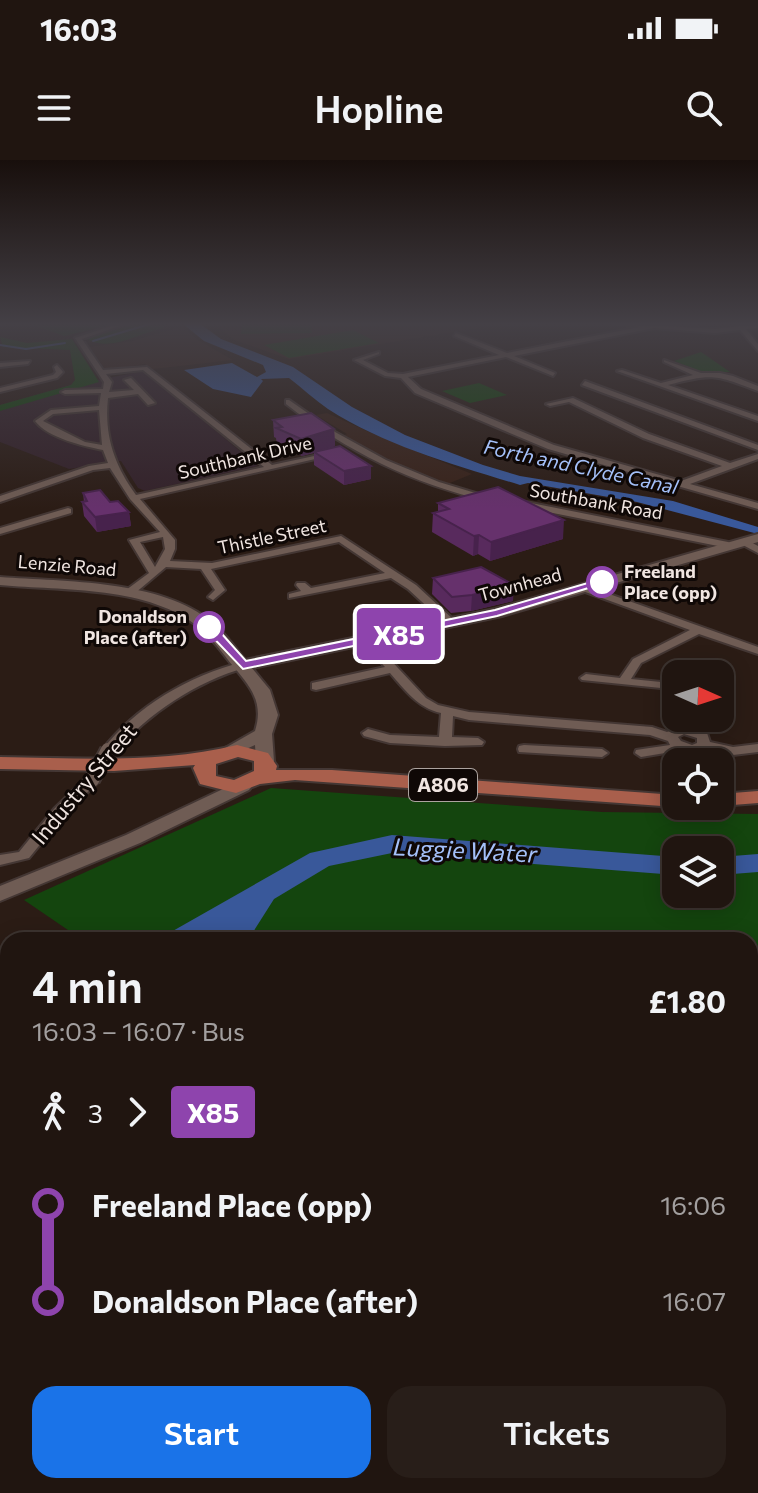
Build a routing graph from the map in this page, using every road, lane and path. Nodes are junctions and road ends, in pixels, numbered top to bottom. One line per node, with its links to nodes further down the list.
1 (107, 385): 9 (street)
2 (133, 385): 8 (street)
3 (167, 385): 21 (street)
4 (412, 385): 22 (street)
5 (591, 385): 15 (street)
6 (661, 385): 14 (street)
7 (65, 392): 9 (street)
8 (140, 392): 9 (street); 11 (street)
9 (104, 393): 13 (street)
10 (289, 402): 17 (street, Southbank Road)
11 (151, 403)
12 (550, 404): 20 (street)
13 (101, 408): 16 (street); 16 (street)
14 (758, 419)
15 (756, 447)
16 (107, 448): 19 (street)
17 (362, 449): 21 (street, Southbank Drive); 25 (street, Southbank Road)
18 (758, 456): 20 (street)
19 (113, 465): 23 (street); 24 (street)
20 (727, 465): 22 (street)
21 (269, 467): 24 (street, Southbank Drive)
22 (682, 484): 27 (street)
23 (2, 497)
24 (134, 498): 30 (street)
25 (502, 501)
26 (514, 503): 32 (street, Southbank Road)
27 (758, 506)
28 (68, 511): 29 (street)
29 (0, 531)
30 (166, 534): 33 (street); 35 (street)
31 (753, 542): 32 (main road, Townhead)
32 (728, 545): 38 (main road, Townhead)
33 (164, 564): 34 (street, Thistle Street); 35 (street)
34 (205, 567): 36 (street, Thistle Street); 41 (street)
35 (154, 573): 39 (street)
36 (394, 574): 40 (street); 42 (street)
37 (0, 581): 39 (main road, Lenzie Road)
38 (584, 588): 42 (main road, Townhead); 43 (street)
39 (130, 592): 46 (main road)
40 (293, 596)
41 (213, 597)
42 (451, 623): 44 (main road, Townhead)
43 (698, 630): 45 (street); 49 (street)
44 (366, 640): 46 (main road, Townhead); 47 (street)
45 (758, 651)
46 (243, 665): 55 (main road); 65 (street, Industry Street)
47 (393, 669): 51 (street); 52 (street)
48 (586, 678): 49 (street)
49 (624, 680): 50 (street)
50 (657, 685)
51 (316, 686)
52 (447, 712): 53 (street); 56 (street)
53 (573, 722): 58 (street); 61 (street)
54 (368, 733): 56 (street)
55 (263, 734): 64 (main road); 67 (main road)
56 (445, 742): 57 (street)
57 (478, 742)
58 (676, 742): 59 (street); 63 (street)
59 (758, 748)
60 (524, 749): 61 (street)
61 (569, 752): 62 (street)
62 (602, 753)
63 (641, 753)
64 (221, 754): 65 (main road); 67 (main road); 68 (main road)
65 (111, 758): 66 (main road); 68 (main road); 73 (street, Industry Street, bridge)
66 (0, 763)
67 (258, 772): 68 (main road); 71 (main road, A806); 72 (main road)
68 (206, 778): 72 (main road)
69 (758, 797): 70 (main road)
70 (734, 799)
71 (662, 800)
72 (199, 806): 74 (main road)
73 (5, 860)
74 (0, 894)
75 (758, 1161): 76 (street)
76 (758, 1169)

